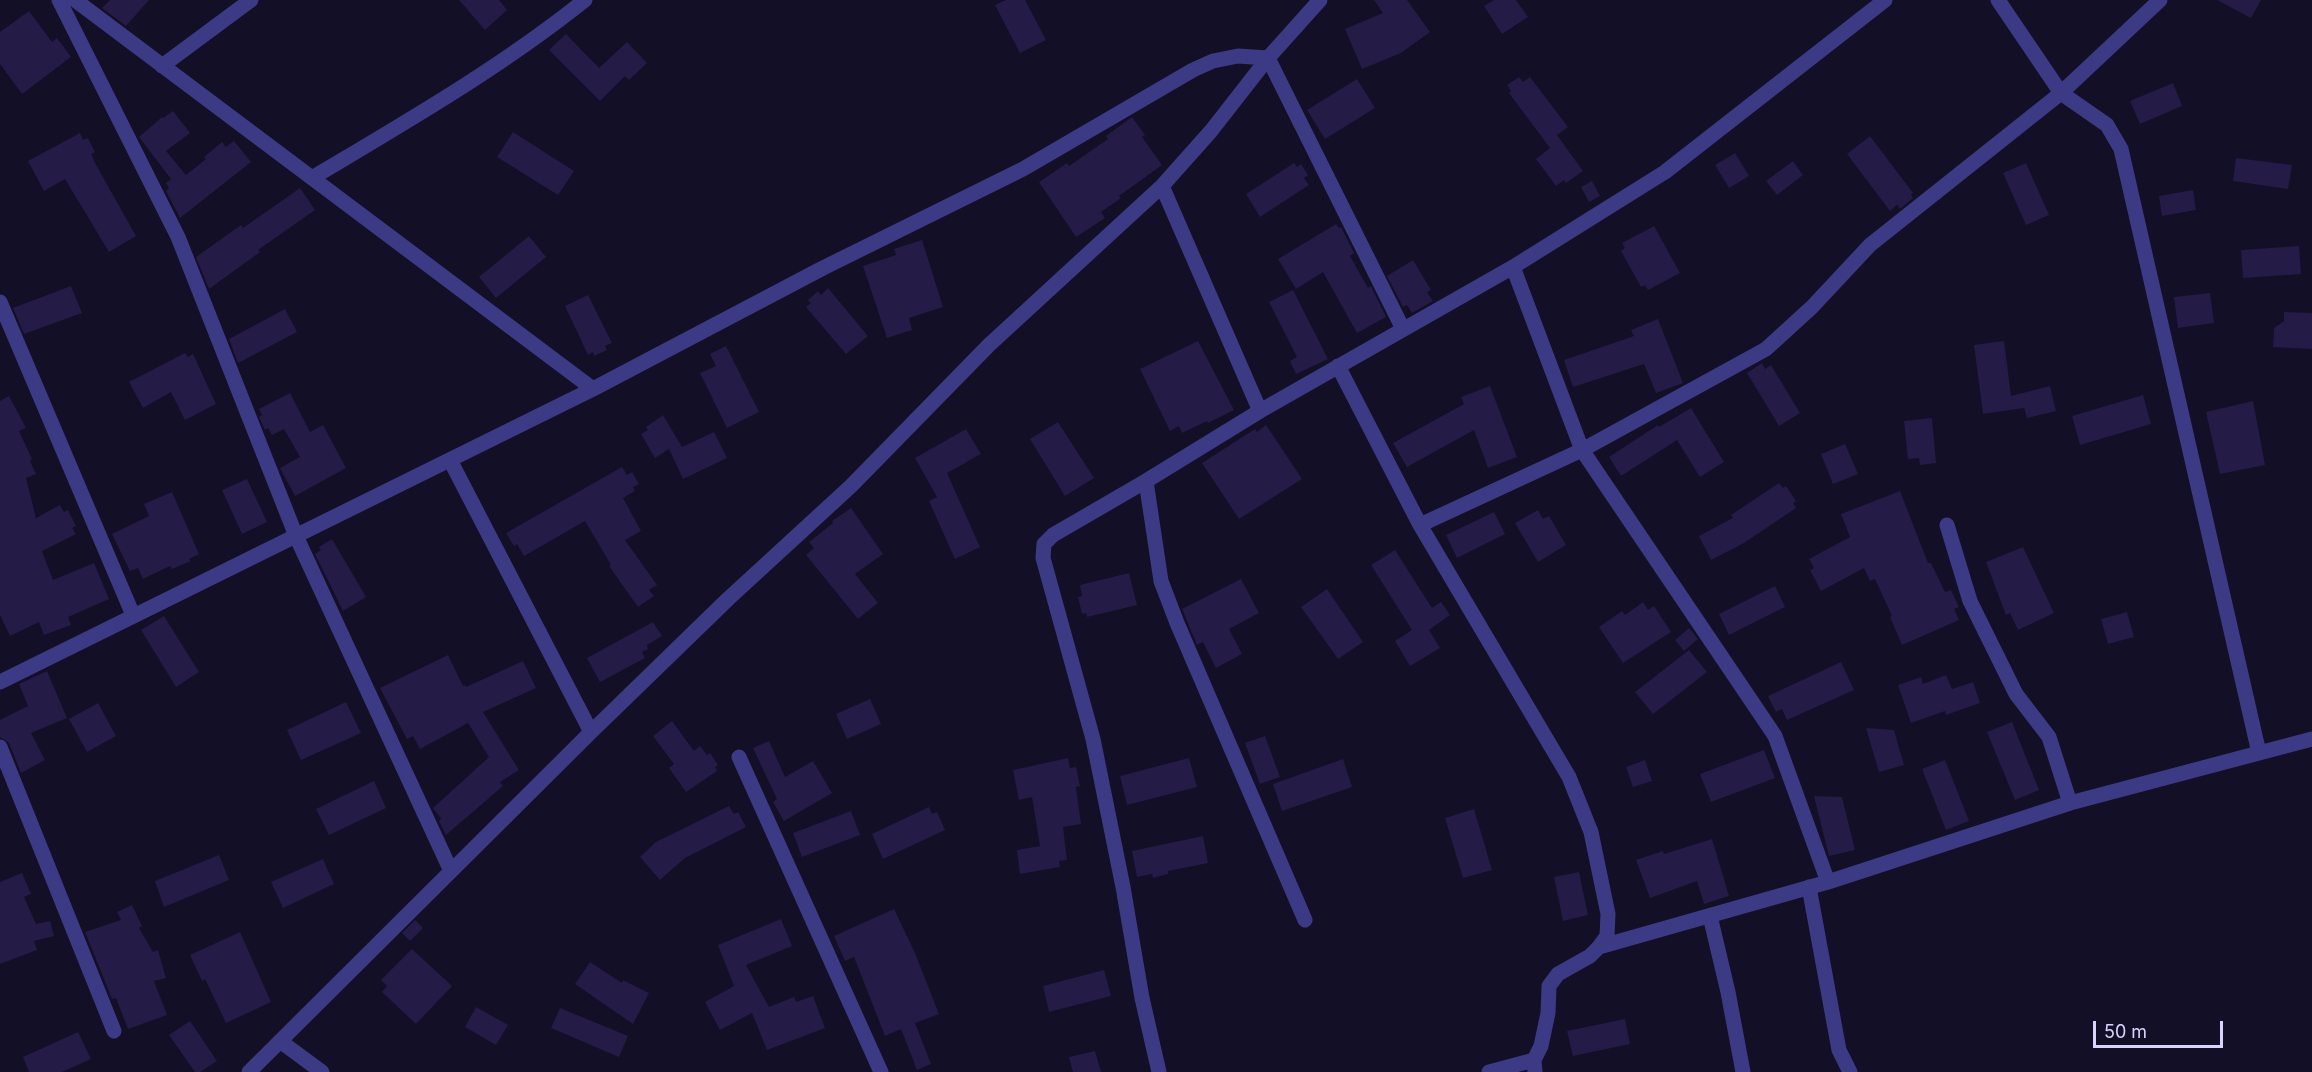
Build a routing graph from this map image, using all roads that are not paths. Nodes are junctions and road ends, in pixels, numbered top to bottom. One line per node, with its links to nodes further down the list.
1 (59, 0): 25 (street)
2 (75, 0): 10 (street)
3 (251, 0): 10 (street)
4 (585, 0): 12 (street)
5 (1320, 0): 9 (street)
6 (1885, 0): 14 (street)
7 (1998, 0): 11 (street)
8 (2160, 0): 11 (street)
9 (1268, 58): 13 (street); 16 (street); 18 (street)
10 (162, 66): 12 (street)
11 (2061, 93): 20 (street); 31 (street)
12 (312, 178): 18 (street)
13 (1162, 186): 19 (street); 28 (street)
14 (1513, 267): 16 (street); 20 (street)
15 (0, 302): 26 (street)
16 (1403, 329): 17 (street)
17 (1338, 366): 19 (street); 23 (street)
18 (593, 389): 21 (street)
19 (1260, 411): 22 (street)
20 (1582, 450): 23 (street); 35 (street)
21 (450, 460): 25 (street); 28 (street)
22 (1146, 481): 38 (street); 46 (street)
23 (1420, 525): 39 (street)
24 (1947, 525): 33 (street)
25 (296, 536): 26 (street); 34 (street)
26 (133, 615): 27 (street)
27 (0, 682)
28 (591, 732): 34 (street)
29 (2312, 739): 31 (street)
30 (0, 747): 40 (street)
31 (2259, 753): 33 (street)
32 (739, 758): 45 (street)
33 (2070, 803): 35 (street)
34 (452, 871): 41 (street)
35 (1828, 882): 36 (street)
36 (1809, 887): 37 (street); 49 (street)
37 (1710, 916): 39 (street); 48 (street)
38 (1305, 920)
39 (1599, 947): 42 (street)
40 (114, 1030)
41 (280, 1041): 43 (street); 44 (street)
42 (1534, 1066): 47 (street)
43 (249, 1072)
44 (322, 1072)
45 (881, 1072)
46 (1159, 1072)
47 (1489, 1072)
48 (1743, 1072)
49 (1850, 1072)

